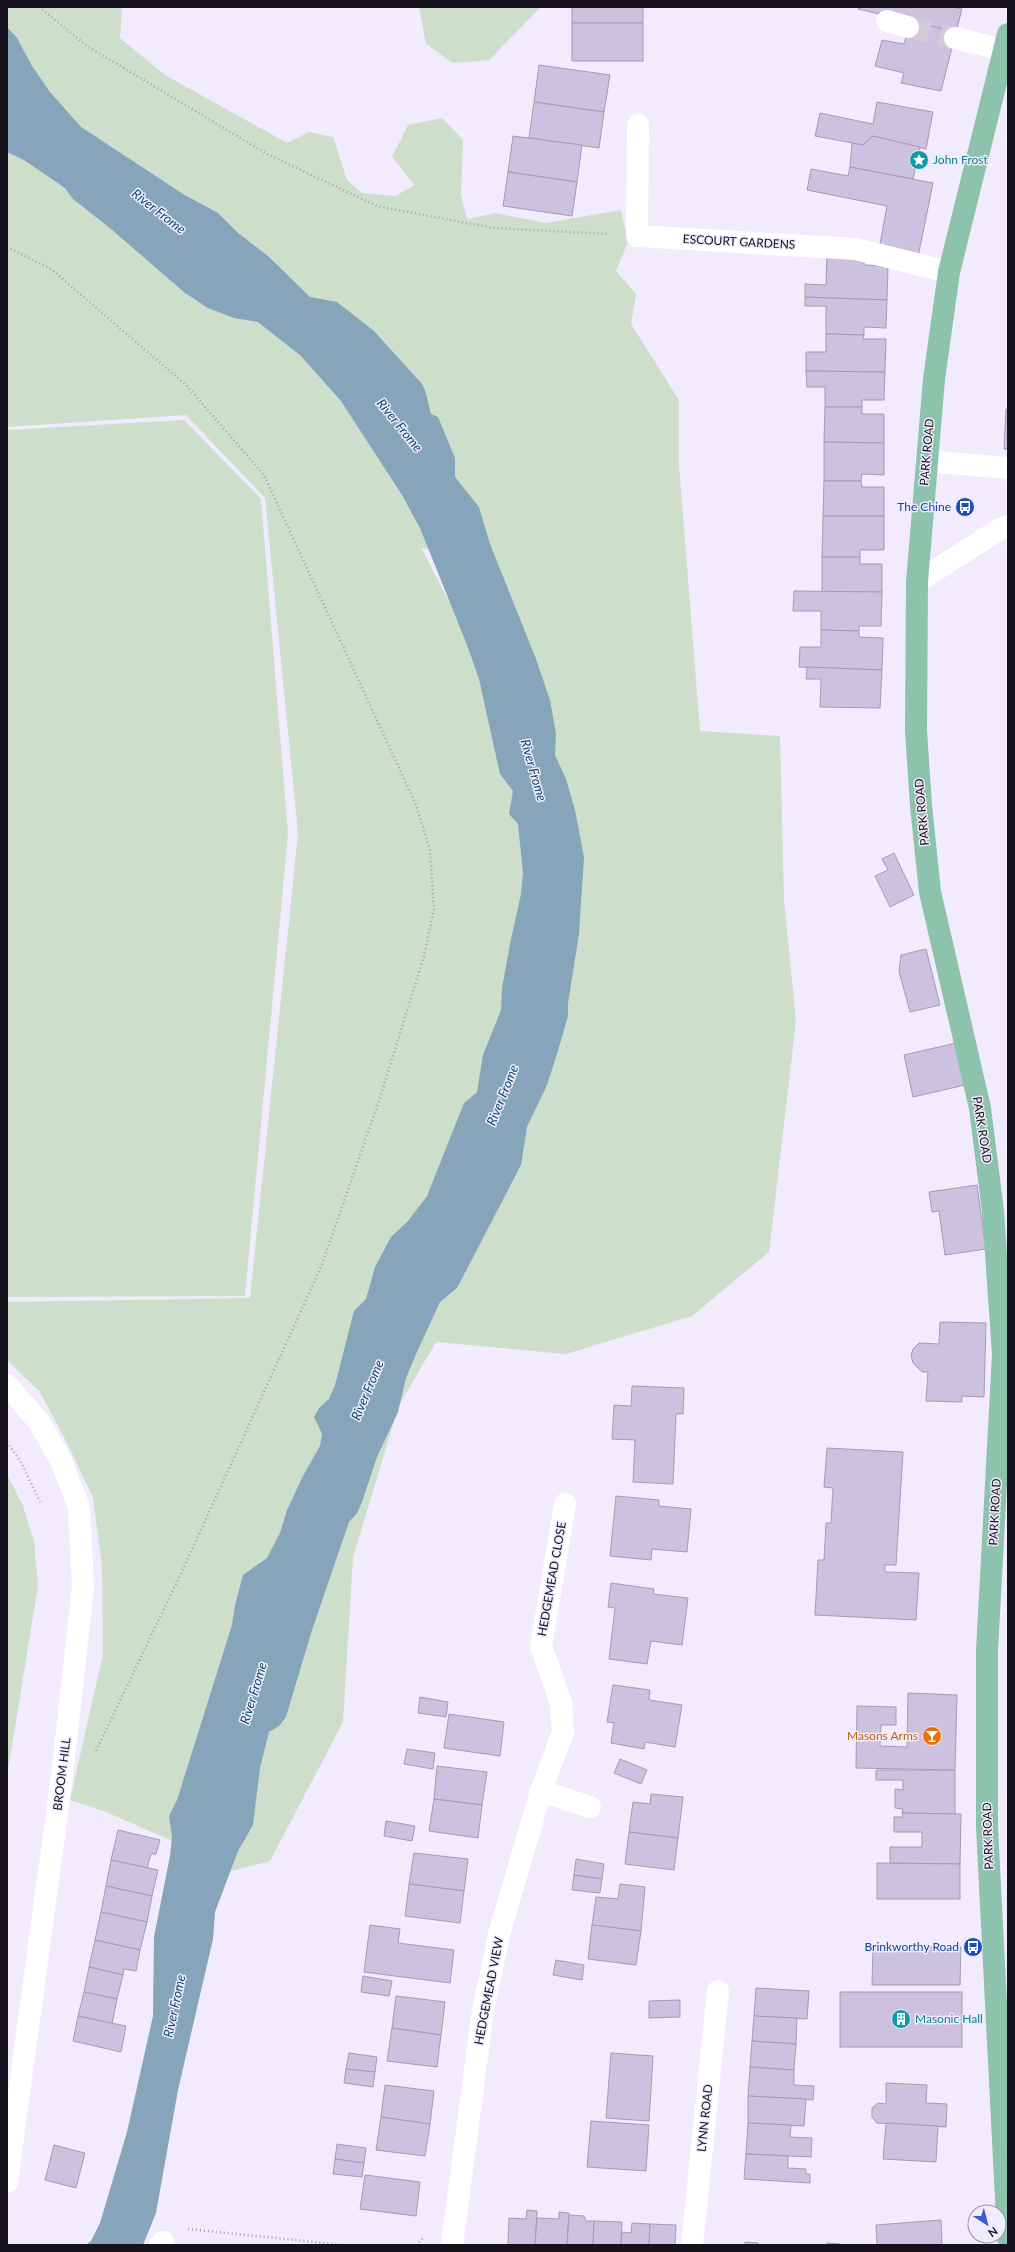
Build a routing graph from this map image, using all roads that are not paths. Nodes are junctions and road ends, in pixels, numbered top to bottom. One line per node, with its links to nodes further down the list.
1 (888, 21): 2 (street)
2 (908, 27)
3 (955, 38): 4 (street)
4 (1006, 42): 6 (main road, PARK ROAD)
5 (638, 125): 6 (street, ESCOURT GARDENS)
6 (950, 272): 7 (main road, PARK ROAD)
7 (926, 460): 8 (street); 10 (main road, PARK ROAD)
8 (1008, 468)
9 (1008, 526): 10 (street)
10 (917, 582): 11 (main road, PARK ROAD)
11 (1006, 1353): 18 (main road, PARK ROAD)
12 (7, 1385): 17 (street, BROOM HILL)
13 (565, 1504): 14 (street, HEDGEMEAD CLOSE)
14 (541, 1791): 15 (street); 19 (street, HEDGEMEAD VIEW)
15 (590, 1807)
16 (718, 1992): 20 (street, LYNN ROAD)
17 (7, 2182)
18 (1008, 2238)
19 (452, 2245)
20 (692, 2245)

